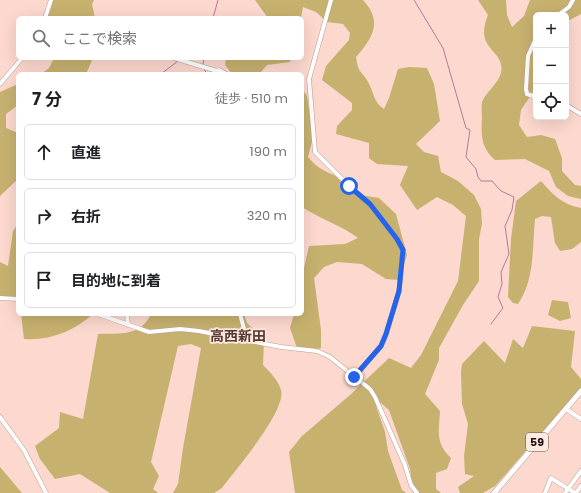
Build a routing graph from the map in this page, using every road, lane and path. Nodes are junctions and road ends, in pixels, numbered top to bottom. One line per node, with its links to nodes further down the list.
1 (51, 0): 5 (street)
2 (331, 0): 22 (street)
3 (573, 0): 4 (street)
4 (562, 12)
5 (46, 16)
6 (533, 45): 12 (street)
7 (20, 60): 11 (street)
8 (181, 60): 9 (street)
9 (217, 71): 10 (street)
10 (223, 72)
11 (0, 84)
12 (533, 96)
13 (569, 107): 14 (street)
14 (581, 114)
15 (0, 298): 16 (street)
16 (16, 299)
17 (103, 316): 20 (street)
18 (127, 316): 20 (street)
19 (241, 316): 21 (street)
20 (128, 326): 21 (street)
21 (247, 340): 22 (street)
22 (354, 377): 32 (street)
23 (581, 392): 24 (main road, 59)
24 (566, 409): 26 (street); 30 (main road, 59)
25 (0, 417): 31 (street)
26 (581, 419)
27 (581, 471): 29 (street)
28 (581, 486): 36 (street)
29 (568, 488): 34 (street); 35 (street); 36 (street)
30 (495, 491): 33 (street)
31 (46, 493)
32 (417, 493)
33 (490, 493)
34 (546, 493)
35 (565, 493)
36 (575, 493)

